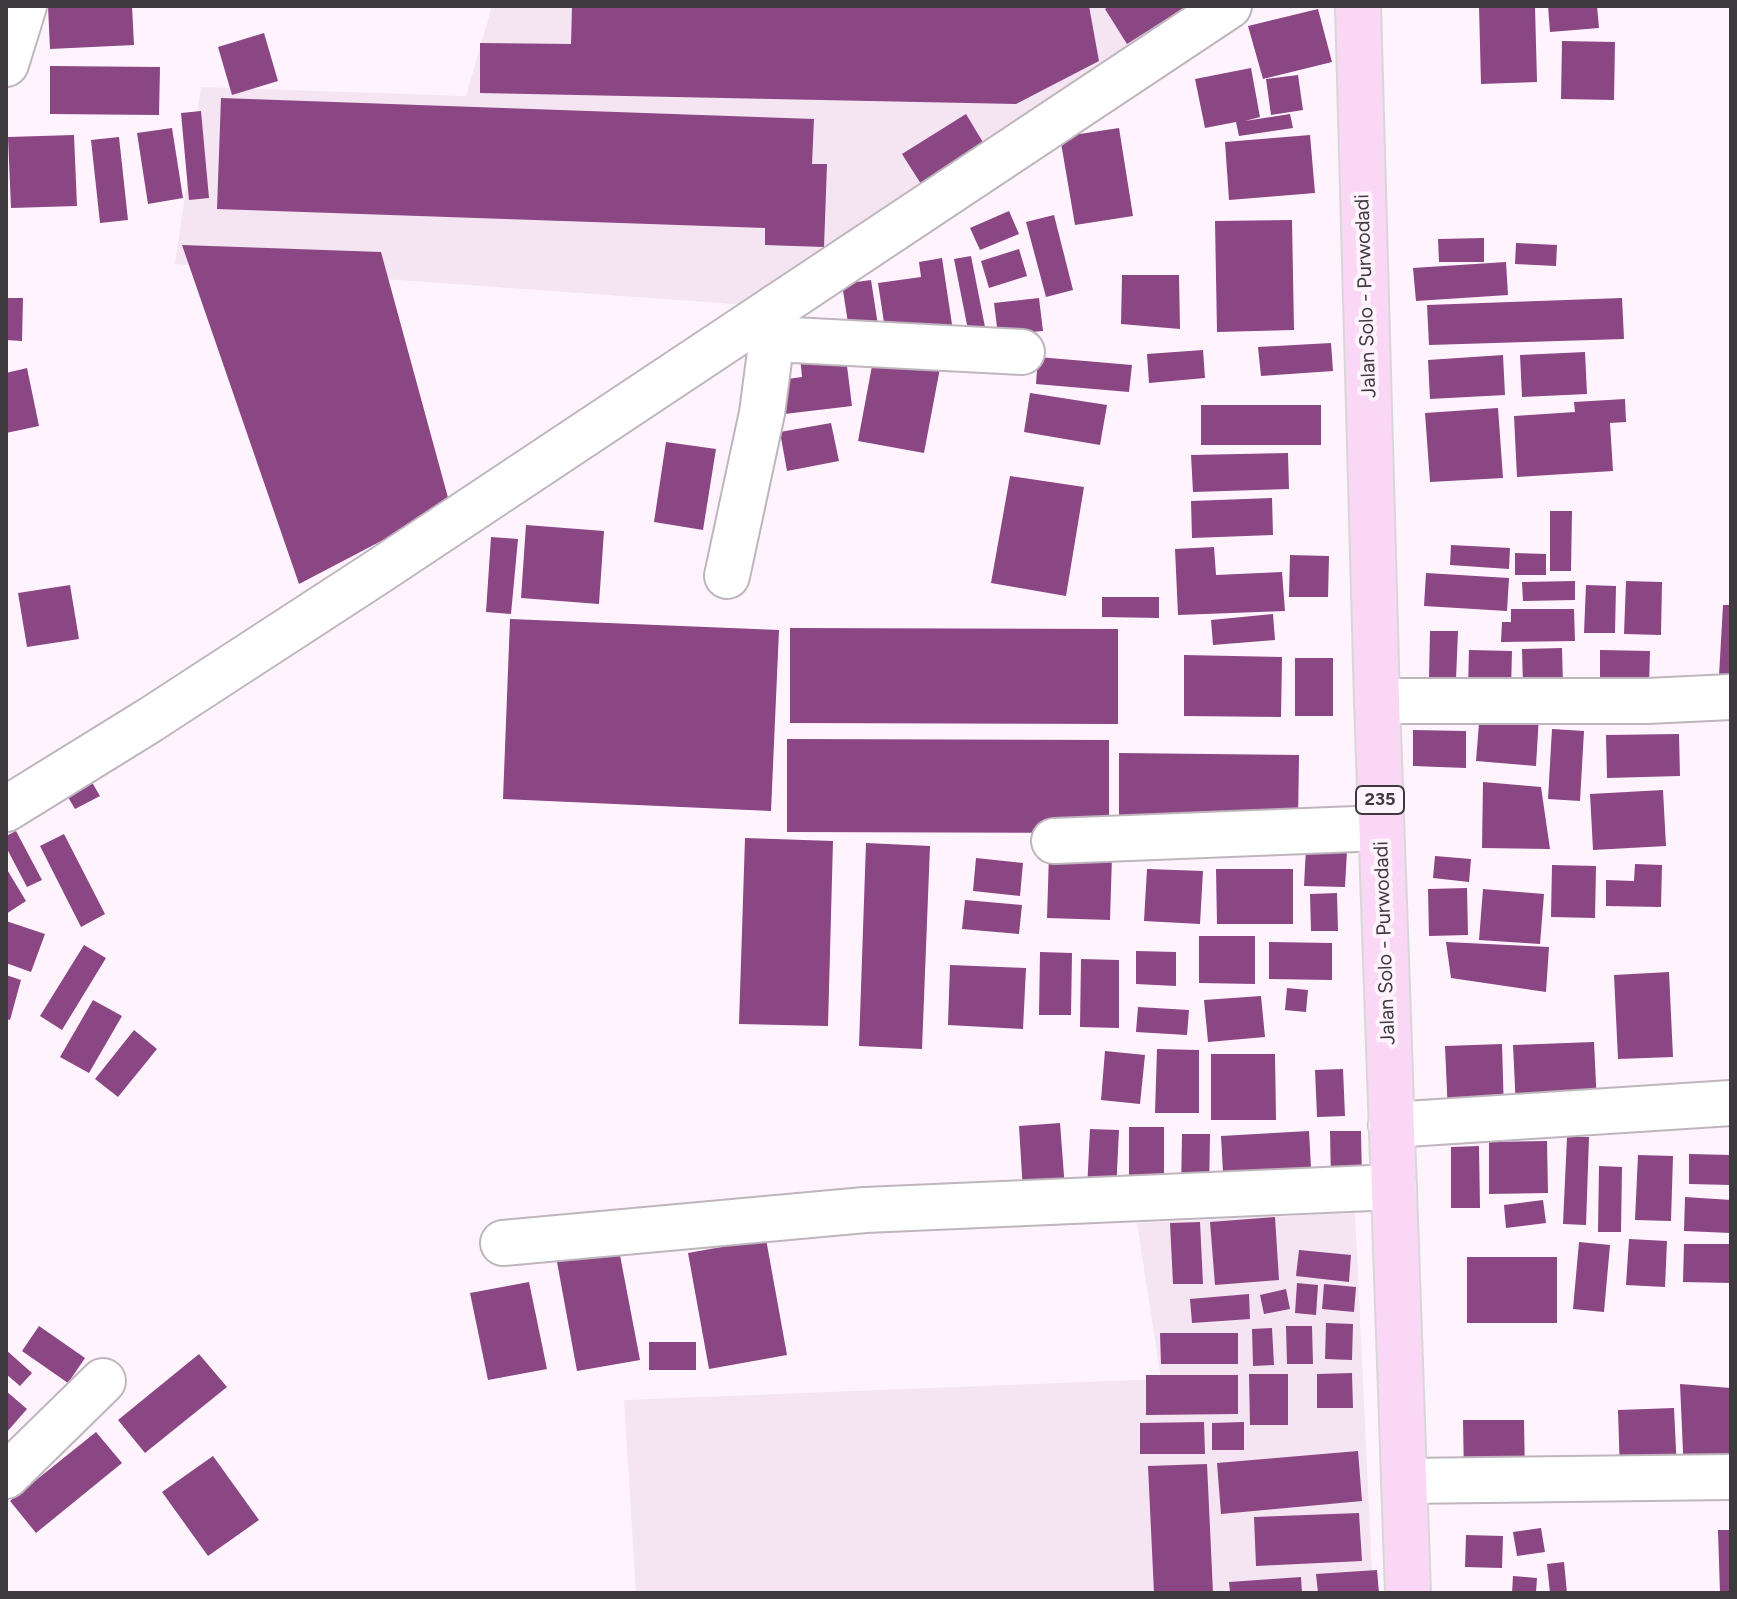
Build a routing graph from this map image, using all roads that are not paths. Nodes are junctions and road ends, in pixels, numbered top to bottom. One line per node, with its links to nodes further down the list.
1 (24, 6): 4 (street)
2 (1229, 6): 5 (street)
3 (1358, 6): 9 (main road, Jalan Solo - Purwodadi / 235)
4 (6, 64)
5 (775, 323): 6 (street); 7 (street); 10 (street)
6 (1022, 352)
7 (727, 576)
8 (1731, 697): 9 (street)
9 (1377, 701): 11 (main road, Jalan Solo - Purwodadi / 235)
10 (6, 809)
11 (1381, 828): 12 (street); 14 (main road, Jalan Solo - Purwodadi / 235)
12 (1054, 841)
13 (1731, 1103): 14 (street)
14 (1391, 1125): 15 (main road, Jalan Solo - Purwodadi / 235)
15 (1394, 1187): 16 (street); 20 (main road, Jalan Solo - Purwodadi / 235)
16 (503, 1243)
17 (103, 1381): 18 (street)
18 (6, 1476)
19 (1731, 1477): 20 (street)
20 (1404, 1481): 21 (main road, Jalan Solo - Purwodadi / 235)
21 (1408, 1593)

